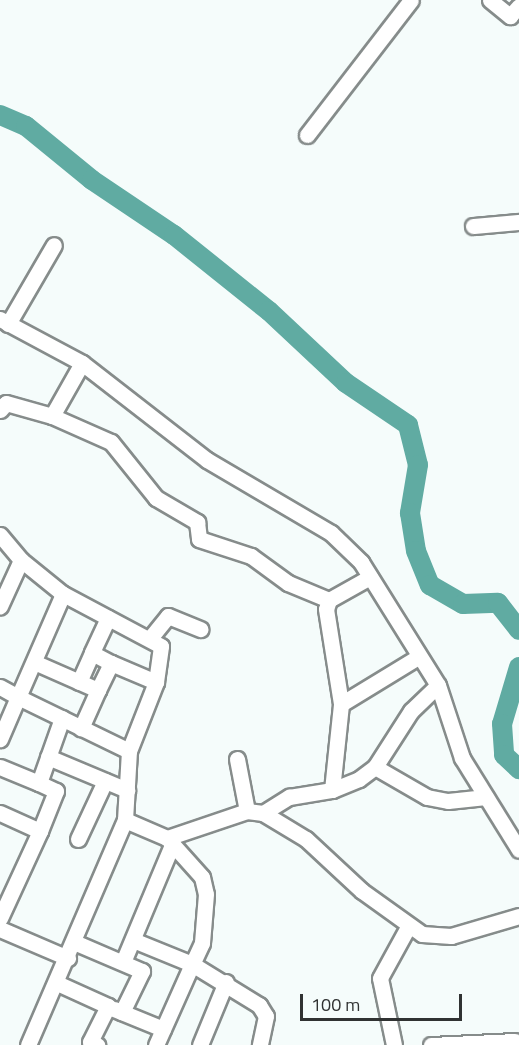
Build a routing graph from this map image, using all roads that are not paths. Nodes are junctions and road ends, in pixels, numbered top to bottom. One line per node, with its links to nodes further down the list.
1 (411, 0): 4 (street)
2 (490, 0): 3 (street)
3 (516, 14)
4 (307, 135)
5 (519, 222): 6 (street)
6 (473, 226)
7 (54, 245): 8 (street)
8 (4, 322): 9 (street)
9 (82, 363): 11 (street); 14 (street)
10 (0, 410): 11 (street)
11 (52, 416): 16 (street)
12 (0, 535): 13 (street)
13 (21, 560): 15 (street); 17 (street)
14 (370, 577): 16 (street); 22 (street)
15 (63, 594): 18 (street); 23 (street)
16 (329, 600): 31 (street)
17 (0, 606)
18 (108, 618): 20 (street); 21 (street)
19 (200, 629): 20 (street)
20 (151, 637): 26 (street)
21 (92, 653): 24 (street); 25 (street)
22 (418, 657): 27 (street); 31 (street)
23 (34, 662): 25 (street); 30 (street)
24 (111, 663): 26 (street); 29 (street)
25 (79, 682): 29 (street)
26 (156, 682): 35 (street)
27 (438, 685): 39 (street); 46 (street)
28 (0, 687): 30 (street)
29 (98, 690): 33 (street)
30 (18, 697): 32 (street); 34 (street)
31 (341, 704): 44 (street)
32 (62, 718): 33 (street); 36 (street)
33 (81, 728): 35 (street)
34 (0, 739)
35 (129, 751): 43 (street)
36 (48, 757): 38 (street); 42 (street)
37 (237, 759): 47 (street)
38 (67, 765): 41 (street); 45 (street)
39 (375, 766): 44 (street); 46 (street)
40 (0, 767): 42 (street)
41 (105, 781): 43 (street); 51 (street)
42 (39, 783): 45 (street)
43 (127, 790): 49 (street)
44 (332, 790): 47 (street)
45 (57, 791): 50 (street)
46 (486, 797): 53 (street)
47 (255, 812): 52 (street); 56 (street)
48 (0, 813): 50 (street)
49 (125, 820): 52 (street); 59 (street)
50 (40, 831): 55 (street)
51 (78, 839)
52 (170, 841): 58 (street); 63 (street)
53 (519, 850)
54 (519, 916): 56 (street)
55 (0, 918)
56 (408, 927): 75 (street)
57 (0, 929): 61 (street)
58 (133, 940): 60 (street); 62 (street)
59 (74, 942): 61 (street); 62 (street)
60 (151, 947): 63 (street); 64 (street)
61 (68, 958): 66 (street)
62 (123, 962): 64 (street)
63 (192, 964): 65 (street); 68 (street)
64 (142, 971): 67 (street)
65 (226, 982): 73 (street); 74 (street)
66 (57, 983): 67 (street); 70 (street)
67 (115, 1009): 68 (street); 71 (street)
68 (163, 1029): 72 (street)
69 (515, 1041): 76 (street)
70 (33, 1044)
71 (92, 1044)
72 (156, 1045)
73 (200, 1045)
74 (260, 1045)
75 (394, 1045)
76 (430, 1045)

